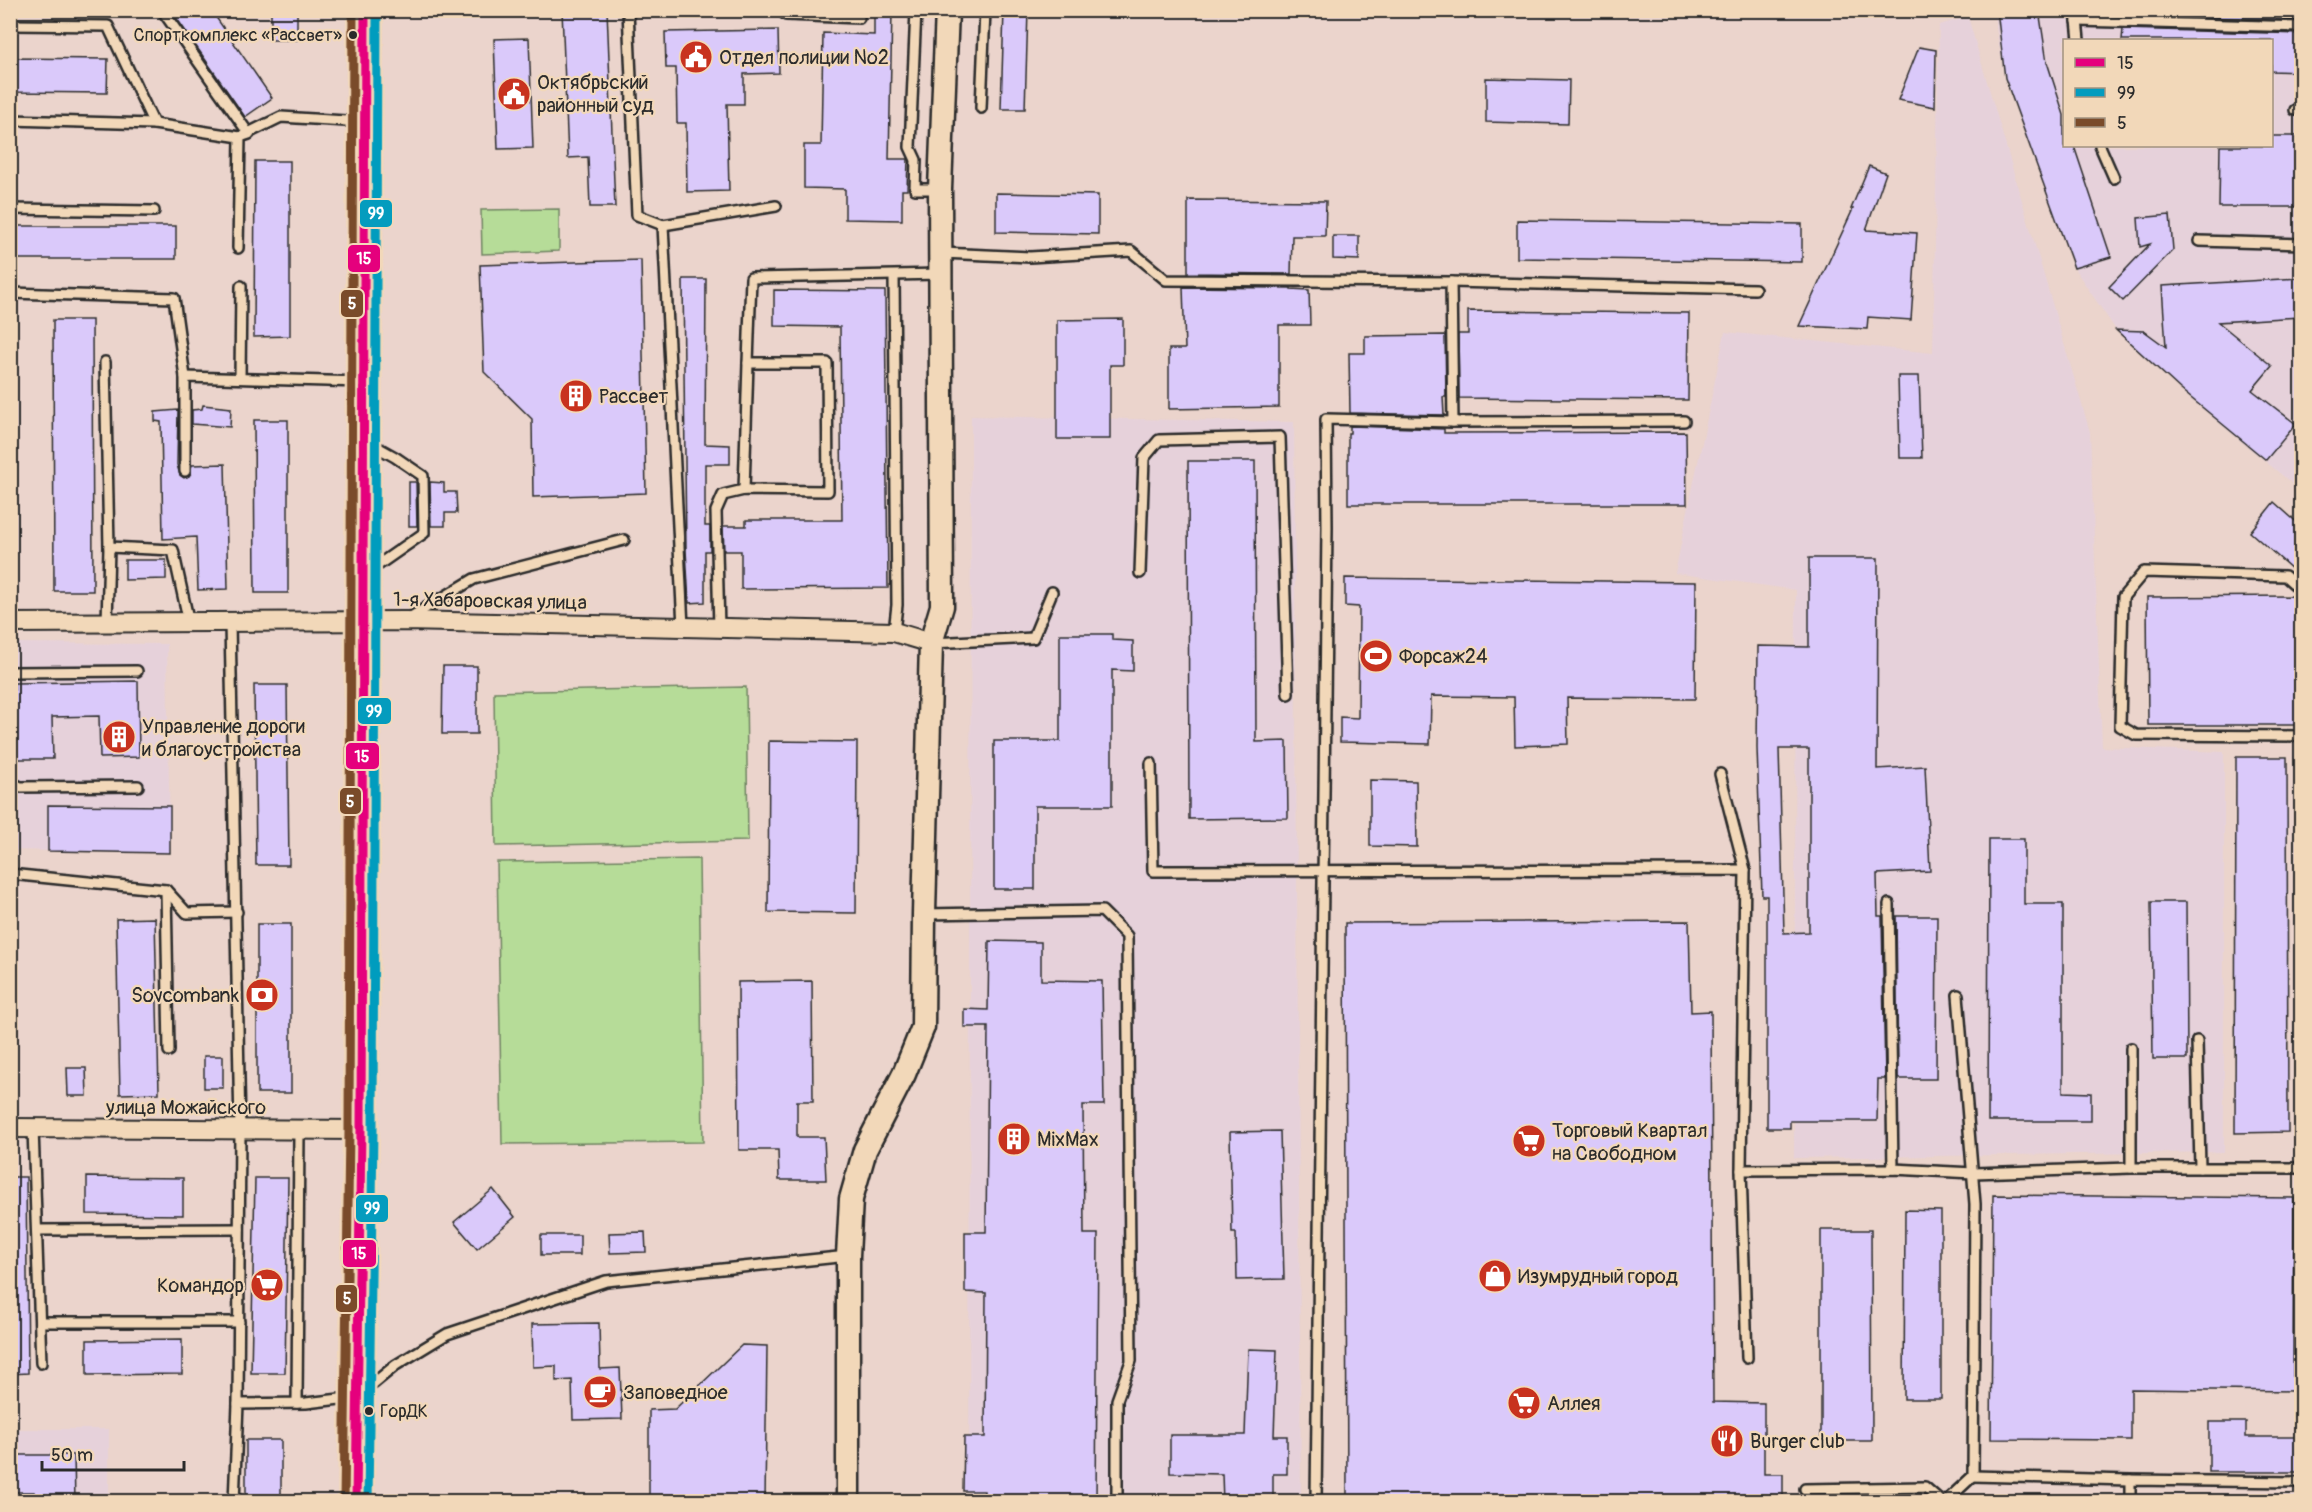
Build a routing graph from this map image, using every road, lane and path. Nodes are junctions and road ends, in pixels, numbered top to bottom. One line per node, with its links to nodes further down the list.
1 (162, 10): 18 (lane)
2 (365, 10): 16 (main road)
3 (628, 10): 25 (lane)
4 (781, 10): 9 (lane)
5 (916, 10): 21 (lane)
6 (947, 10): 21 (street)
7 (985, 10): 14 (lane)
8 (2076, 10): 10 (lane)
9 (859, 18)
10 (2077, 21): 12 (lane); 13 (lane)
11 (10, 25): 17 (lane)
12 (2301, 27)
13 (2079, 39)
14 (981, 108)
15 (10, 120): 17 (lane)
16 (365, 122): 18 (lane); 39 (main road)
17 (154, 124): 18 (lane)
18 (245, 136): 28 (lane)
19 (2100, 147): 20 (lane)
20 (2114, 178)
21 (940, 189): 29 (street)
22 (776, 206): 25 (lane)
23 (10, 209): 24 (lane)
24 (154, 211)
25 (663, 225): 57 (lane)
26 (2199, 242): 27 (lane)
27 (2301, 244)
28 (238, 248)
29 (942, 264): 30 (lane); 31 (lane); 60 (street)
30 (894, 276): 36 (lane); 59 (lane)
31 (1451, 282): 33 (lane); 41 (lane)
32 (241, 286): 38 (lane)
33 (1755, 290)
34 (10, 293): 37 (lane)
35 (105, 362): 46 (lane)
36 (748, 363): 44 (lane); 44 (lane)
37 (185, 377): 38 (lane); 43 (lane)
38 (240, 378): 39 (lane)
39 (364, 382): 42 (main road)
40 (1684, 421): 41 (lane)
41 (1453, 422): 70 (lane)
42 (364, 440): 48 (main road); 48 (lane)
43 (185, 471)
44 (744, 490): 58 (lane)
45 (624, 540): 51 (lane)
46 (109, 547): 53 (lane); 54 (lane)
47 (1140, 573): 63 (lane)
48 (363, 575): 56 (main road)
49 (2301, 591): 64 (lane)
50 (1052, 592): 60 (lane)
51 (405, 621): 56 (street, 1-я Хабаровская улица); 57 (street, 1-я Хабаровская улица)
52 (10, 623): 53 (street, 1-я Хабаровская улица)
53 (107, 623): 54 (street, 1-я Хабаровская улица)
54 (189, 623): 55 (street, 1-я Хабаровская улица)
55 (230, 623): 56 (street, 1-я Хабаровская улица); 74 (lane)
56 (363, 623): 84 (main road)
57 (683, 627): 58 (street, 1-я Хабаровская улица)
58 (719, 629): 59 (street, 1-я Хабаровская улица)
59 (894, 632): 60 (street, 1-я Хабаровская улица)
60 (931, 643): 75 (street)
61 (137, 671): 62 (lane)
62 (10, 672)
63 (1288, 694)
64 (2301, 736)
65 (1151, 763): 70 (lane)
66 (1720, 774): 69 (lane)
67 (10, 782): 68 (lane)
68 (138, 786)
69 (1744, 870): 70 (lane); 89 (lane)
70 (1322, 872): 109 (lane)
71 (10, 874): 72 (lane)
72 (166, 890): 74 (lane); 79 (lane)
73 (1889, 904): 88 (lane)
74 (237, 912): 82 (lane)
75 (924, 914): 93 (street); 108 (lane)
76 (1958, 995): 90 (lane)
77 (2197, 1041): 86 (lane)
78 (2131, 1048): 85 (lane)
79 (169, 1051)
80 (10, 1128): 81 (street, улица Можайского)
81 (33, 1128): 82 (street, улица Можайского); 92 (lane)
82 (240, 1130): 83 (street, улица Можайского); 91 (lane)
83 (299, 1130): 84 (street, улица Можайского); 99 (lane)
84 (361, 1130): 98 (main road)
85 (2131, 1168): 86 (lane); 90 (lane)
86 (2200, 1168): 87 (lane)
87 (2301, 1168)
88 (1893, 1169): 89 (lane); 90 (lane)
89 (1741, 1170): 96 (lane)
90 (1974, 1173): 101 (lane)
91 (240, 1229): 92 (lane); 95 (lane)
92 (37, 1230): 94 (lane)
93 (848, 1256): 98 (lane); 107 (street)
94 (40, 1322): 95 (lane); 97 (lane)
95 (239, 1322): 100 (lane)
96 (1747, 1358)
97 (41, 1363)
98 (357, 1397): 99 (lane); 106 (main road)
99 (297, 1402): 100 (lane)
100 (238, 1404): 105 (lane)
101 (1973, 1476): 102 (lane); 110 (lane)
102 (2130, 1480): 103 (lane); 111 (lane)
103 (2301, 1482)
104 (1805, 1489): 110 (lane)
105 (234, 1502)
106 (356, 1502)
107 (848, 1502)
108 (1117, 1502)
109 (1316, 1502)
110 (1943, 1502)
111 (2130, 1502)

